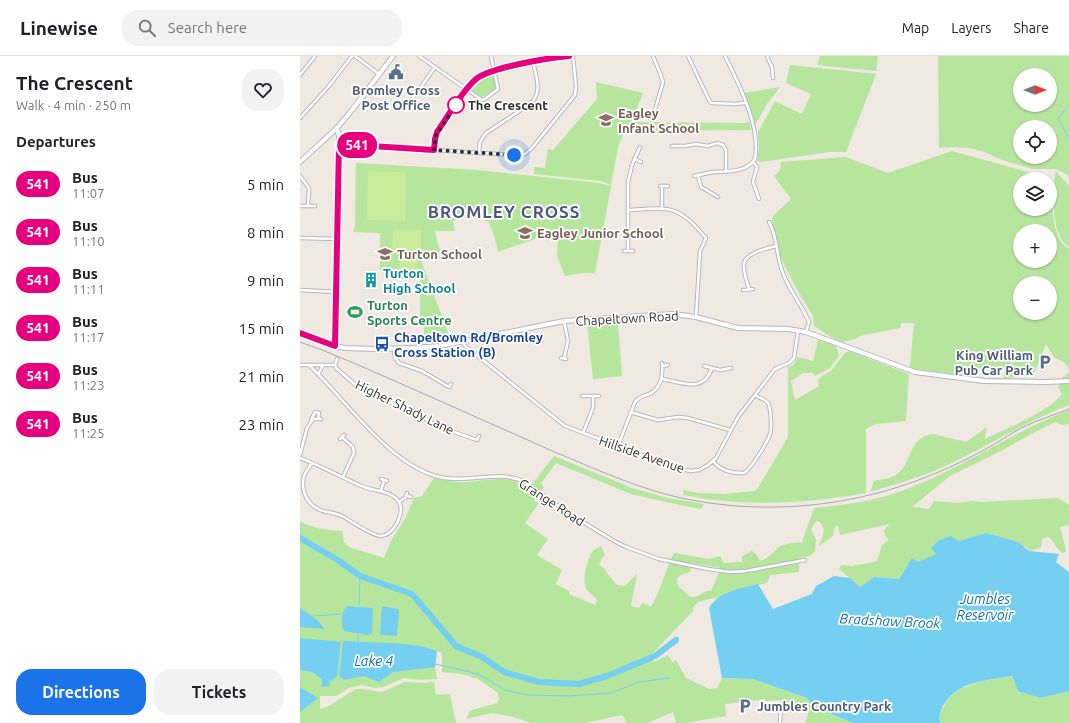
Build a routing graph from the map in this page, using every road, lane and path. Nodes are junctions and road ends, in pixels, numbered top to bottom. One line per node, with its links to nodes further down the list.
1 (315, 56): 17 (street)
2 (352, 56): 22 (street)
3 (355, 56): 16 (street)
4 (393, 56): 16 (main road)
5 (418, 56): 14 (street)
6 (491, 56): 15 (street)
7 (569, 56): 13 (street)
8 (573, 56): 29 (street)
9 (653, 56): 23 (street)
10 (688, 56): 21 (street)
11 (725, 56): 21 (street)
12 (767, 56): 18 (street)
13 (533, 62): 15 (street); 29 (street)
14 (435, 68): 19 (street); 20 (street)
15 (495, 71): 19 (street); 19 (street)
16 (379, 74): 24 (main road)
17 (300, 75)
18 (773, 78)
19 (466, 90): 28 (street)
20 (406, 101)
21 (746, 102): 33 (street)
22 (300, 118)
23 (652, 120)
24 (337, 128): 25 (main road); 31 (main road)
25 (339, 144): 28 (street); 50 (main road)
26 (672, 146): 34 (street)
27 (640, 147): 30 (street)
28 (434, 150): 29 (street)
29 (479, 153)
30 (634, 158): 32 (street); 47 (street)
31 (300, 162)
32 (641, 162)
33 (753, 162): 34 (street); 42 (street)
34 (726, 172): 35 (street)
35 (698, 175): 37 (street); 40 (street)
36 (300, 176): 44 (street)
37 (694, 176)
38 (668, 186): 46 (street)
39 (717, 190): 40 (street)
40 (714, 195): 41 (street)
41 (718, 197)
42 (759, 199)
43 (300, 206): 44 (street)
44 (308, 206): 45 (street)
45 (315, 206)
46 (662, 209): 47 (street); 60 (street)
47 (628, 210): 53 (street)
48 (769, 222): 51 (street)
49 (300, 238): 50 (street)
50 (337, 239): 59 (main road)
51 (776, 246): 55 (street); 63 (street)
52 (624, 251): 53 (street)
53 (628, 251): 54 (street)
54 (633, 251)
55 (749, 289): 56 (street); 58 (street)
56 (753, 289)
57 (300, 290): 59 (street)
58 (743, 290)
59 (336, 292): 66 (main road)
60 (696, 317): 61 (main road, Chapeltown Road); 62 (main road, Chapeltown Road)
61 (564, 321): 65 (main road, Chapeltown Road); 68 (street)
62 (798, 330): 63 (main road, Chapeltown Road); 82 (street)
63 (806, 332): 80 (main road, Chapeltown Road)
64 (300, 333): 66 (main road, Chapeltown Road)
65 (462, 341): 67 (main road, Chapeltown Road); 89 (street, Hillside Avenue)
66 (337, 346): 67 (main road, Chapeltown Road)
67 (394, 348): 81 (street)
68 (564, 358)
69 (337, 359): 72 (street)
70 (300, 365): 74 (street)
71 (323, 365): 72 (street); 74 (street); 78 (street)
72 (335, 365): 90 (street, Higher Shady Lane)
73 (668, 365): 79 (street)
74 (310, 366): 78 (street, Grange Road)
75 (704, 366): 76 (street)
76 (712, 368): 77 (street); 79 (street)
77 (731, 368)
78 (319, 373): 102 (street, Grange Road)
79 (662, 379): 86 (street)
80 (1069, 381)
81 (451, 384)
82 (755, 395): 88 (street); 94 (street)
83 (582, 396): 84 (street)
84 (593, 396): 85 (street); 89 (street)
85 (599, 396)
86 (630, 412): 88 (street); 92 (street)
87 (311, 420): 87 (street); 93 (street)
88 (730, 430): 94 (street)
89 (583, 433): 92 (street, Hillside Avenue)
90 (479, 436)
91 (342, 438): 96 (street)
92 (618, 446): 94 (street, Hillside Avenue)
93 (300, 456): 95 (street)
94 (713, 461)
95 (312, 463): 96 (street); 99 (street)
96 (343, 477): 98 (street)
97 (384, 480): 98 (street)
98 (381, 490): 101 (street)
99 (301, 491): 101 (street)
100 (411, 497): 101 (street)
101 (400, 502)
102 (805, 560)
103 (781, 706): 104 (street)
104 (780, 723)

